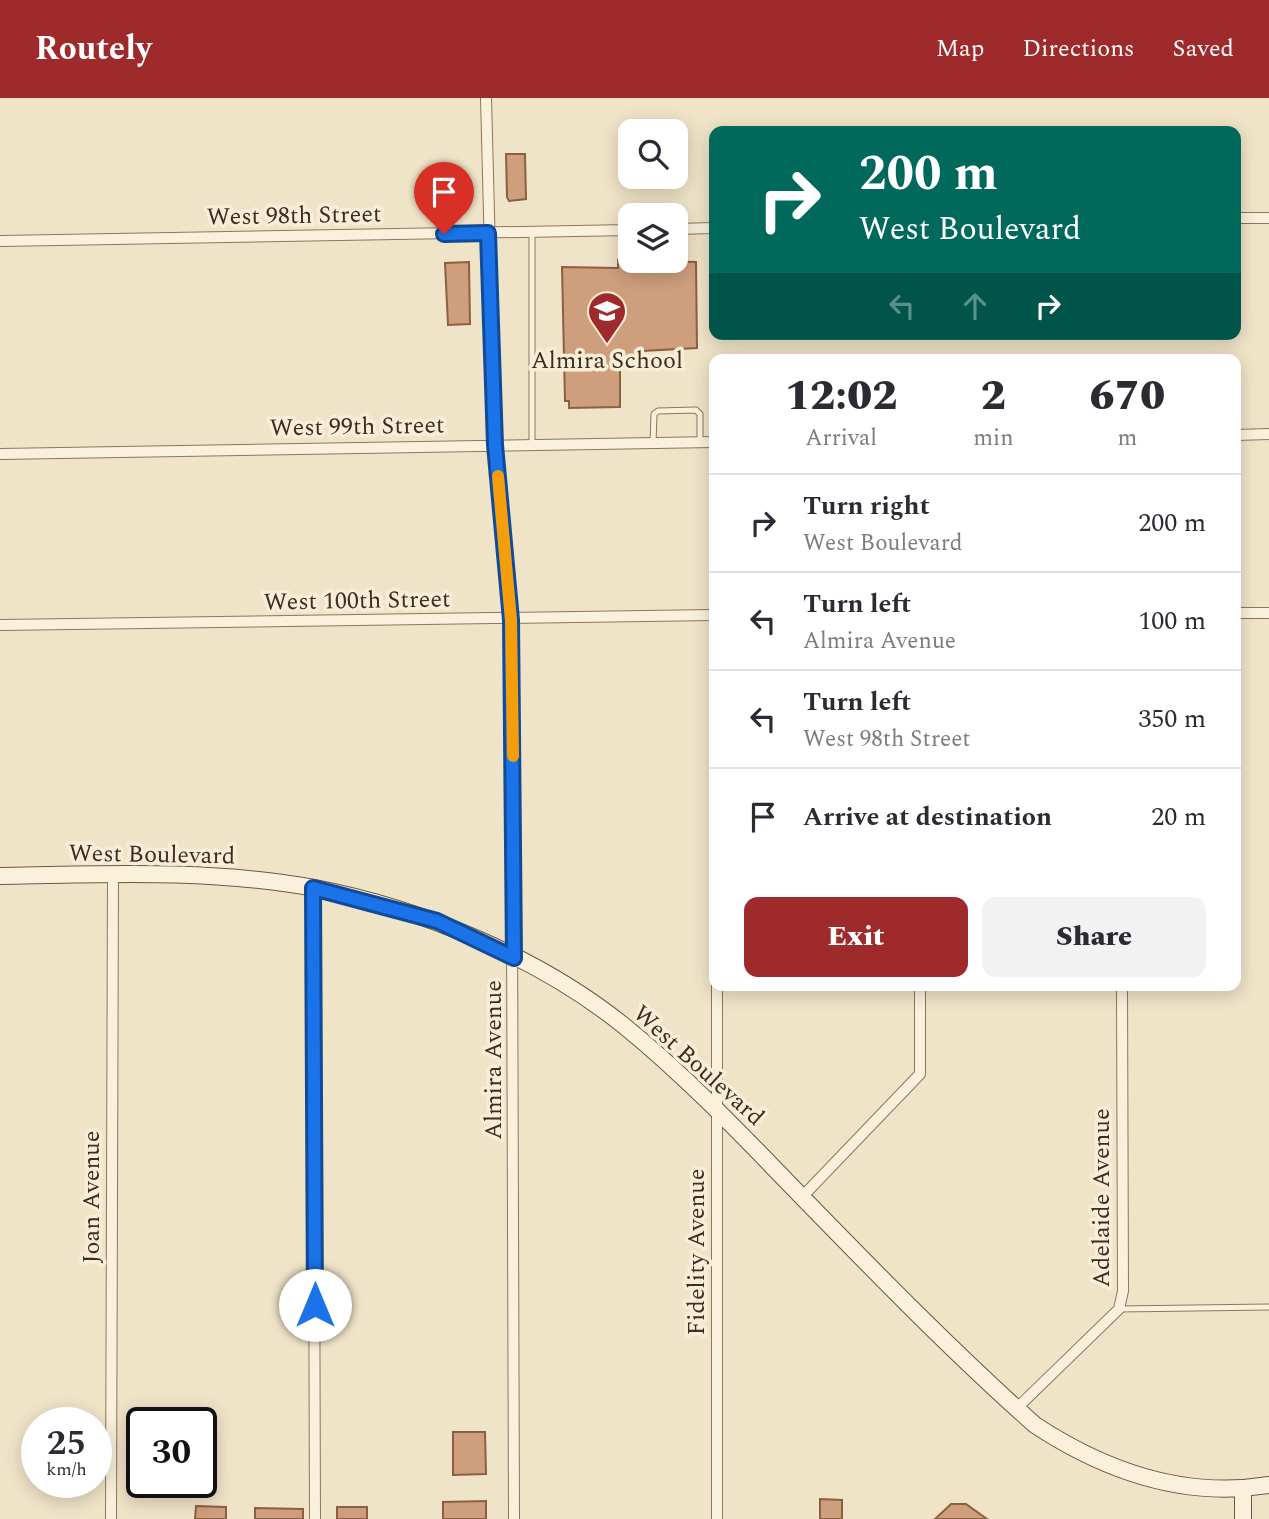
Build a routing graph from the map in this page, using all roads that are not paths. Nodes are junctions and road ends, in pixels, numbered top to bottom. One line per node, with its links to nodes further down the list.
1 (486, 98): 8 (street, Almira Avenue)
2 (1241, 218): 3 (street)
3 (1269, 218)
4 (688, 229): 5 (street)
5 (709, 229)
6 (618, 230): 7 (street, West 98th Street)
7 (531, 232): 8 (street, West 98th Street); 15 (lane)
8 (488, 233): 9 (street, West 98th Street); 16 (street, Almira Avenue)
9 (0, 241)
10 (1241, 435): 11 (street)
11 (1269, 435)
12 (699, 442): 13 (street, West 99th Street); 14 (street, West 99th Street); 14 (lane)
13 (709, 442)
14 (653, 443): 15 (street, West 99th Street)
15 (532, 444): 16 (street, West 99th Street)
16 (495, 445): 17 (street, West 99th Street); 21 (street, Almira Avenue)
17 (0, 454)
18 (1241, 613): 19 (street)
19 (1269, 613)
20 (709, 615): 21 (street, West 100th Street)
21 (511, 620): 22 (street, West 100th Street); 26 (street, Almira Avenue)
22 (0, 625)
23 (113, 874): 24 (street, West Boulevard); 25 (street, West Boulevard); 37 (street, Joan Avenue)
24 (0, 876)
25 (313, 888): 26 (street, West Boulevard); 38 (street)
26 (514, 958): 30 (street, West Boulevard); 39 (street, Almira Avenue)
27 (717, 991): 30 (street, Fidelity Avenue)
28 (920, 991): 31 (street)
29 (1122, 991): 33 (street, Adelaide Avenue)
30 (717, 1107): 31 (street, West Boulevard); 40 (street, Fidelity Avenue)
31 (802, 1197): 34 (street, West Boulevard)
32 (1269, 1307): 33 (lane)
33 (1119, 1309): 34 (street, Adelaide Avenue)
34 (1016, 1409): 36 (street, West Boulevard)
35 (1269, 1485): 36 (street, West Boulevard)
36 (1243, 1489): 41 (street)
37 (111, 1519)
38 (316, 1519)
39 (514, 1519)
40 (717, 1519)
41 (1243, 1519)

